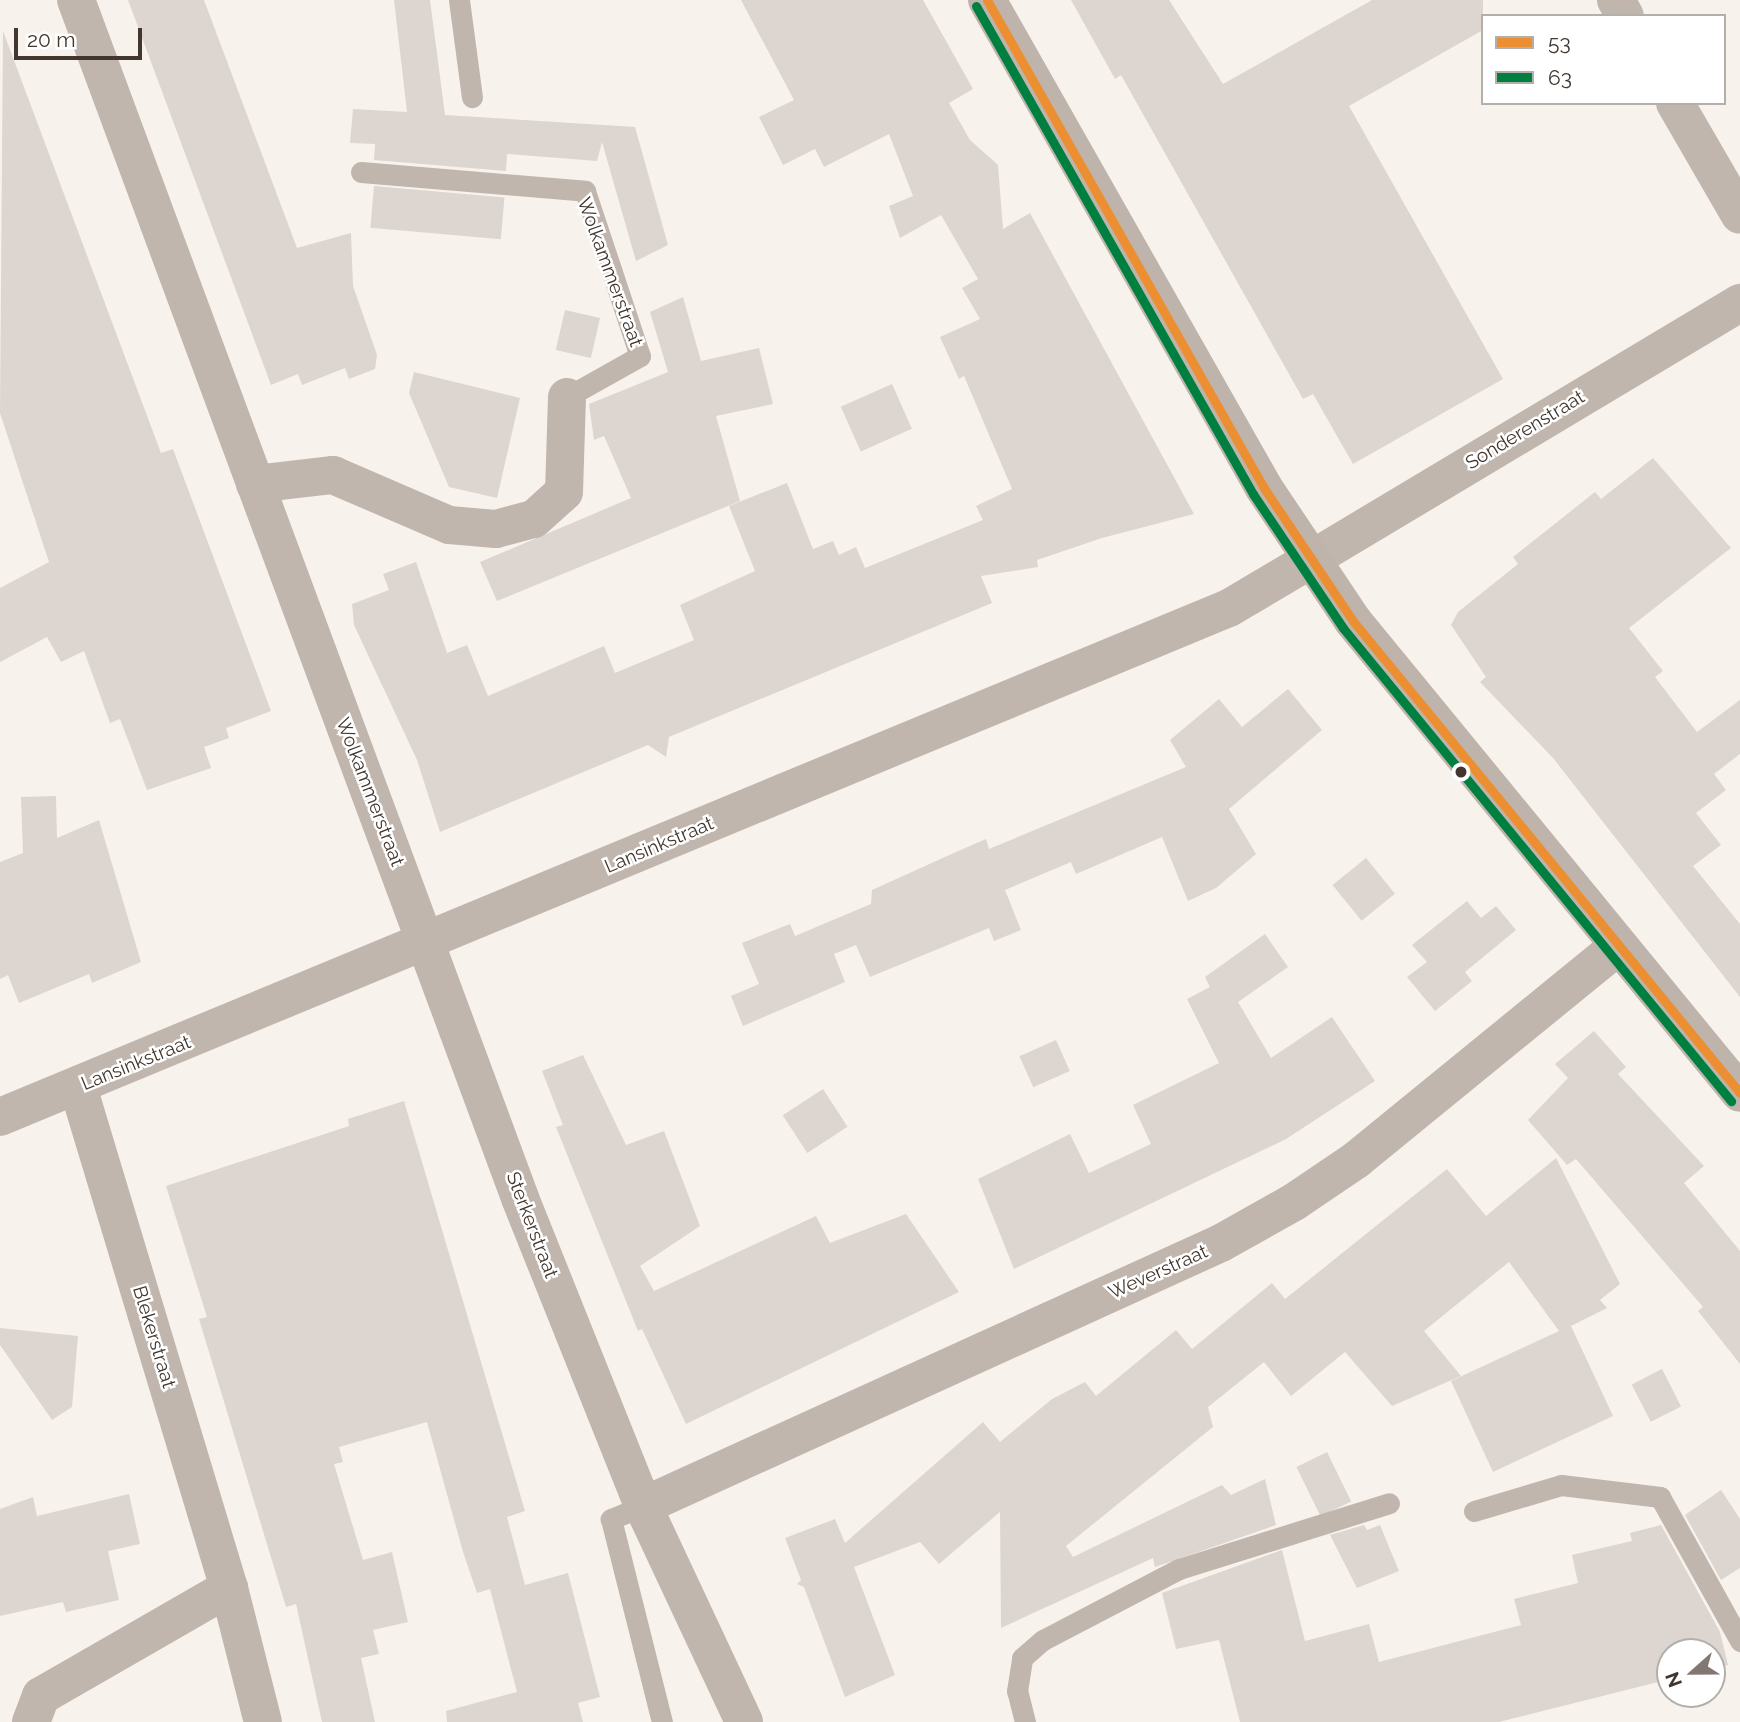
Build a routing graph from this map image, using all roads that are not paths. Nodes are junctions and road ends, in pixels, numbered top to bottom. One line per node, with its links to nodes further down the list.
1 (76, 0): 10 (street, Wolkammerstraat)
2 (459, 0): 4 (lane)
3 (987, 0): 11 (main road)
4 (472, 97)
5 (1676, 105): 7 (street)
6 (361, 172): 9 (lane, Wolkammerstraat)
7 (1740, 215)
8 (1740, 303): 11 (street, Sonderenstraat)
9 (567, 397): 10 (street, Wolkammerstraat)
10 (255, 484): 12 (street, Wolkammerstraat)
11 (1312, 559): 12 (street, Lansinkstraat); 13 (main road)
12 (427, 942): 14 (street, Lansinkstraat); 18 (street, Sterkerstraat)
13 (1617, 947): 15 (main road); 18 (street, Weverstraat)
14 (78, 1087): 16 (street, Lansinkstraat); 20 (street, Blekerstraat)
15 (1740, 1093)
16 (0, 1117)
17 (1389, 1503): 26 (lane)
18 (643, 1506): 24 (lane); 25 (street, Sterkerstraat)
19 (1474, 1511): 21 (lane)
20 (229, 1588): 22 (street); 23 (street, Blekerstraat)
21 (1740, 1641)
22 (31, 1722)
23 (263, 1722)
24 (662, 1722)
25 (744, 1722)
26 (1025, 1722)

